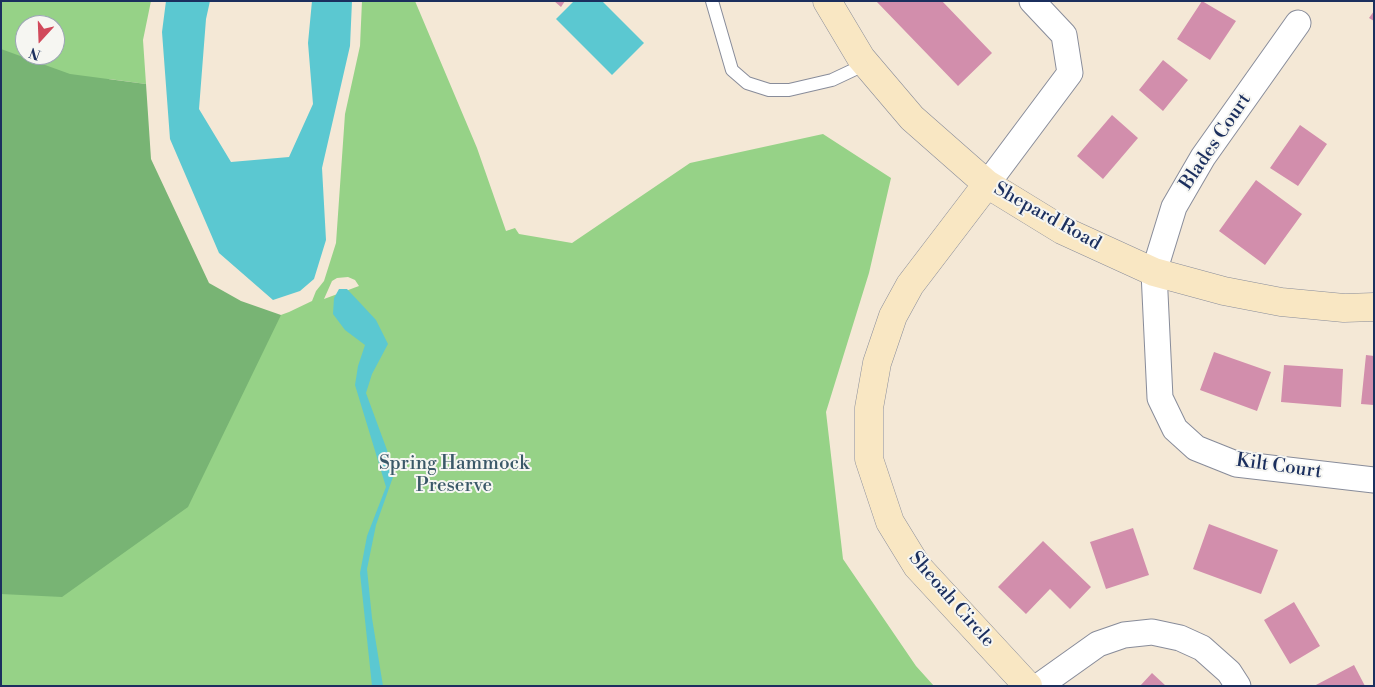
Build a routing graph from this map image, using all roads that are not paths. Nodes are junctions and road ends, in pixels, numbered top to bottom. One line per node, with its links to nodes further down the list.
1 (712, 1): 5 (lane)
2 (827, 1): 5 (street, Shepard Road)
3 (1032, 1): 6 (street)
4 (1298, 23): 7 (street, Blades Court)
5 (866, 64): 6 (street, Shepard Road)
6 (987, 184): 7 (street, Shepard Road); 10 (street, Sheoah Circle)
7 (1154, 272): 8 (street, Shepard Road); 9 (street, Kilt Court)
8 (1374, 307)
9 (1374, 480)
10 (1028, 686)
11 (1039, 686): 12 (street)
12 (1238, 686)

